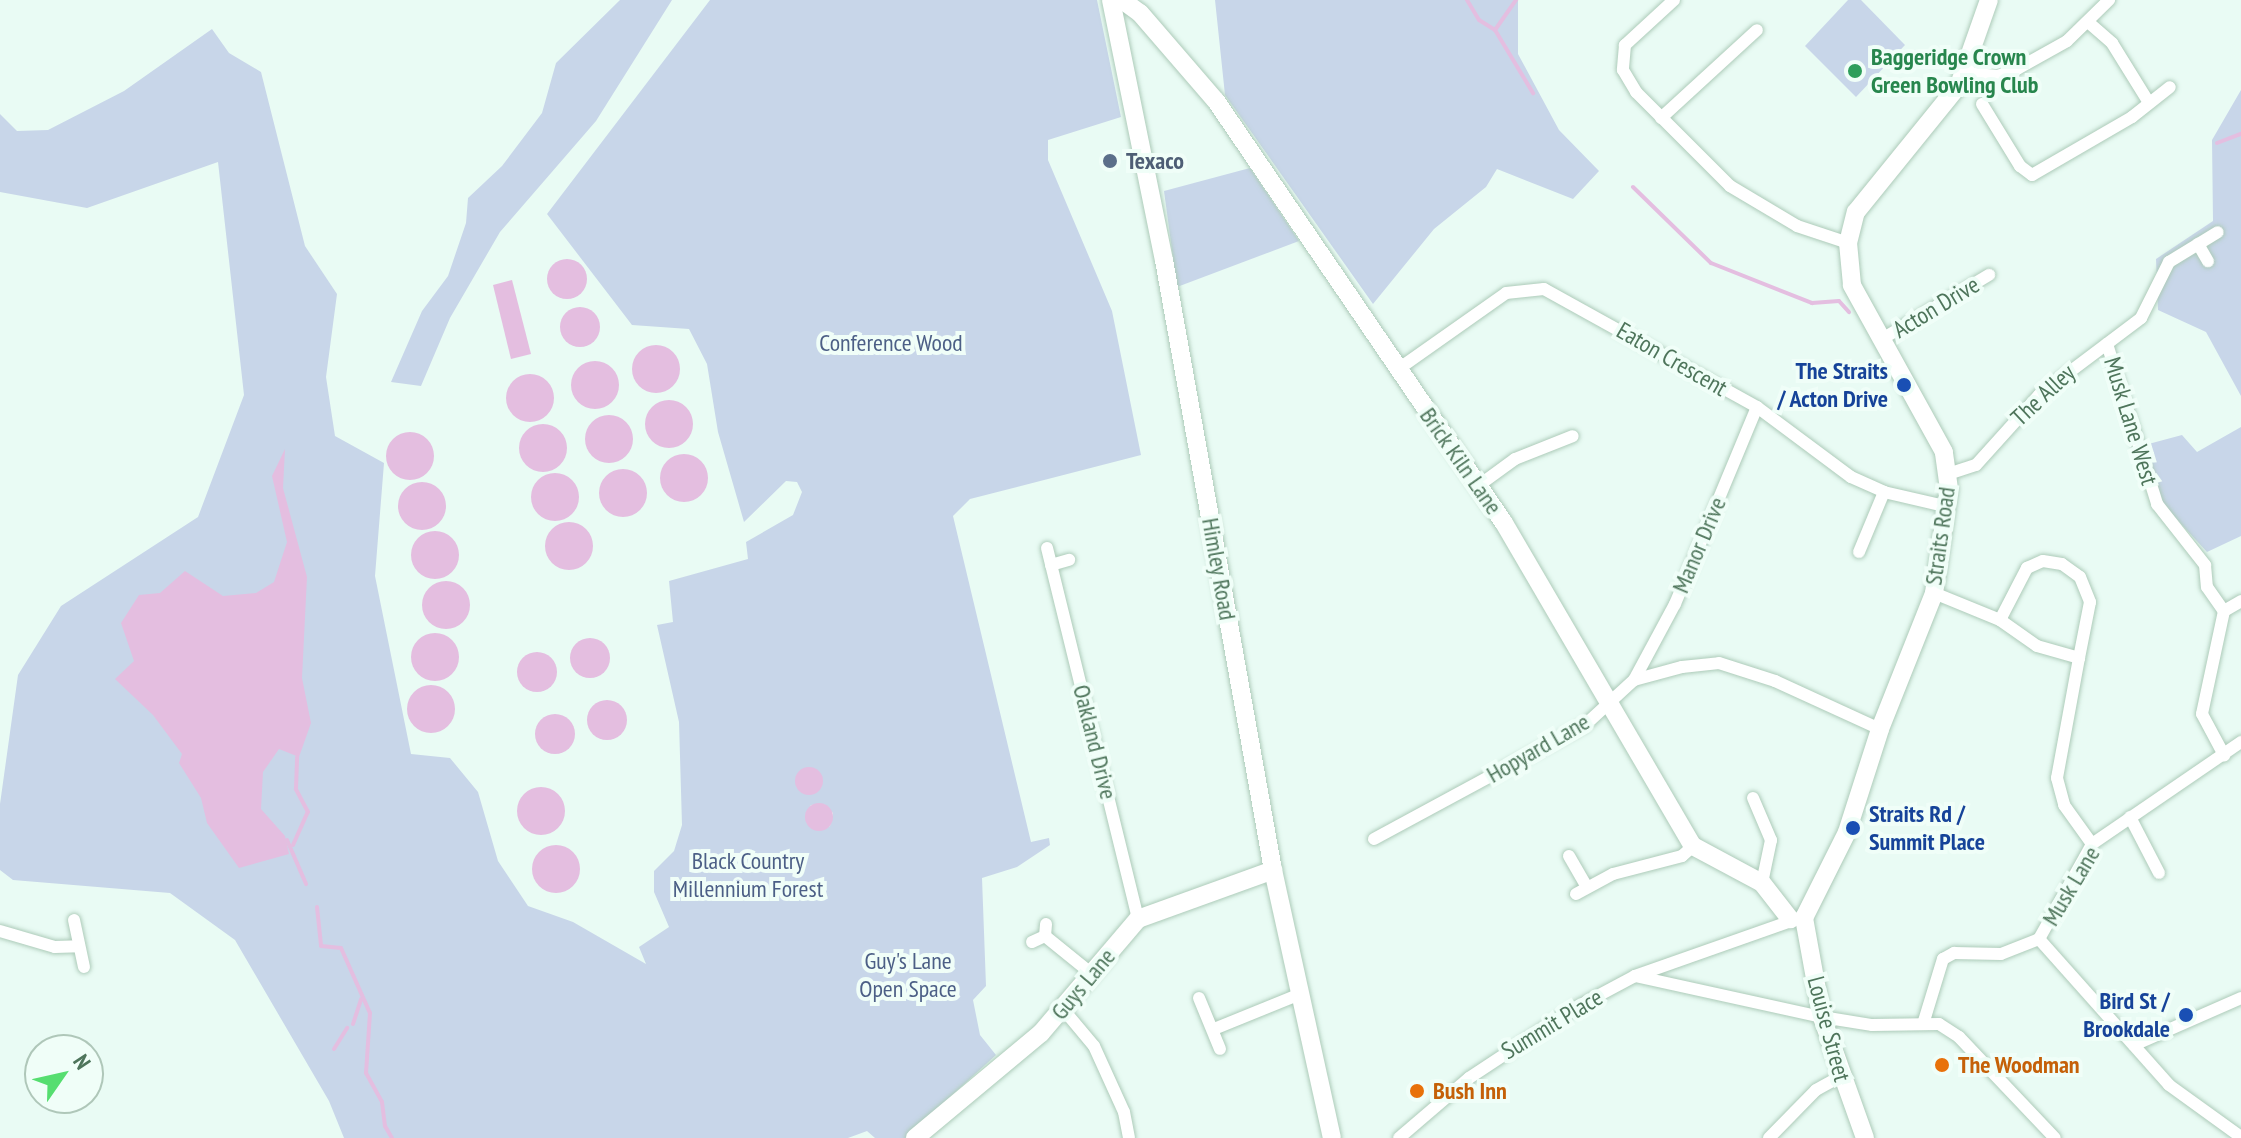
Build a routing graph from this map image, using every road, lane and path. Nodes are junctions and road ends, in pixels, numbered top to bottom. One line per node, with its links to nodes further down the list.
1 (1111, 0): 47 (street, Himley Road)
2 (1122, 0): 20 (street, Brick Kiln Lane)
3 (1674, 0): 12 (street)
4 (1989, 0): 8 (street, Straits Road)
5 (2109, 0): 6 (street)
6 (2088, 22): 8 (street); 10 (street)
7 (1757, 30): 12 (street)
8 (1965, 73): 14 (street, Straits Road)
9 (2170, 87): 10 (street)
10 (2148, 101): 11 (street)
11 (1982, 104)
12 (1661, 118): 14 (street)
13 (2218, 232): 15 (street, The Alley)
14 (1848, 243): 18 (street, Straits Road)
15 (2198, 244): 16 (street); 19 (street, The Alley)
16 (2208, 261)
17 (1989, 275): 18 (street, Acton Drive)
18 (1882, 339): 23 (street, Straits Road)
19 (2107, 344): 23 (street, The Alley); 33 (street, Musk Lane West)
20 (1397, 370): 21 (street, Eaton Crescent); 24 (street, Brick Kiln Lane)
21 (1757, 407): 25 (street, Eaton Crescent); 36 (street, Manor Drive)
22 (1573, 436): 24 (street)
23 (1948, 474): 26 (street, Straits Road)
24 (1478, 486): 37 (street, Brick Kiln Lane)
25 (1884, 492): 26 (street, Eaton Crescent); 28 (street)
26 (1949, 507): 31 (street, Straits Road)
27 (1047, 548): 30 (street, Oakland Drive)
28 (1859, 552)
29 (1069, 560): 30 (street)
30 (1051, 565): 51 (street, Oakland Drive)
31 (1934, 593): 34 (street); 38 (street, Straits Road)
32 (2241, 601): 33 (street)
33 (2224, 611): 40 (street)
34 (2000, 620): 35 (street); 35 (street)
35 (2079, 658): 44 (street)
36 (1634, 680): 37 (street, Hopyard Lane); 38 (street)
37 (1609, 703): 43 (street, Hopyard Lane); 45 (street, Brick Kiln Lane)
38 (1880, 729): 50 (street, Straits Road)
39 (2241, 742): 40 (street, Musk Lane)
40 (2224, 755): 42 (street, Musk Lane)
41 (1753, 798): 49 (street)
42 (2130, 817): 44 (street, Musk Lane); 48 (street)
43 (1374, 839)
44 (2092, 844): 54 (street, Musk Lane)
45 (1693, 846): 46 (street); 49 (street)
46 (1569, 856)
47 (1273, 870): 51 (street); 60 (street, Himley Road)
48 (2159, 873)
49 (1762, 883): 50 (street)
50 (1797, 918): 59 (street, Summit Place); 64 (street, Louise Street)
51 (1138, 919): 58 (street, Guys Lane)
52 (74, 920): 56 (street)
53 (0, 931): 56 (street)
54 (2039, 939): 65 (street, Musk Lane); 67 (street)
55 (1032, 942): 58 (street)
56 (79, 946): 57 (street)
57 (84, 967)
58 (1092, 974): 63 (street, Guys Lane)
59 (1635, 976): 64 (street); 74 (street, Summit Place)
60 (1300, 994): 66 (street); 73 (street, Himley Road)
61 (1199, 998): 66 (street)
62 (2241, 998): 67 (street)
63 (1063, 1009): 71 (street, Guys Lane); 72 (street)
64 (1822, 1017): 65 (street); 69 (street, Louise Street)
65 (1924, 1021): 77 (street)
66 (1214, 1029): 68 (street)
67 (2134, 1045): 70 (street)
68 (1220, 1049)
69 (1841, 1076): 75 (street); 76 (street, Louise Street)
70 (2241, 1137)
71 (915, 1138)
72 (1129, 1138)
73 (1332, 1138)
74 (1399, 1138)
75 (1769, 1138)
76 (1865, 1138)
77 (2055, 1138)

